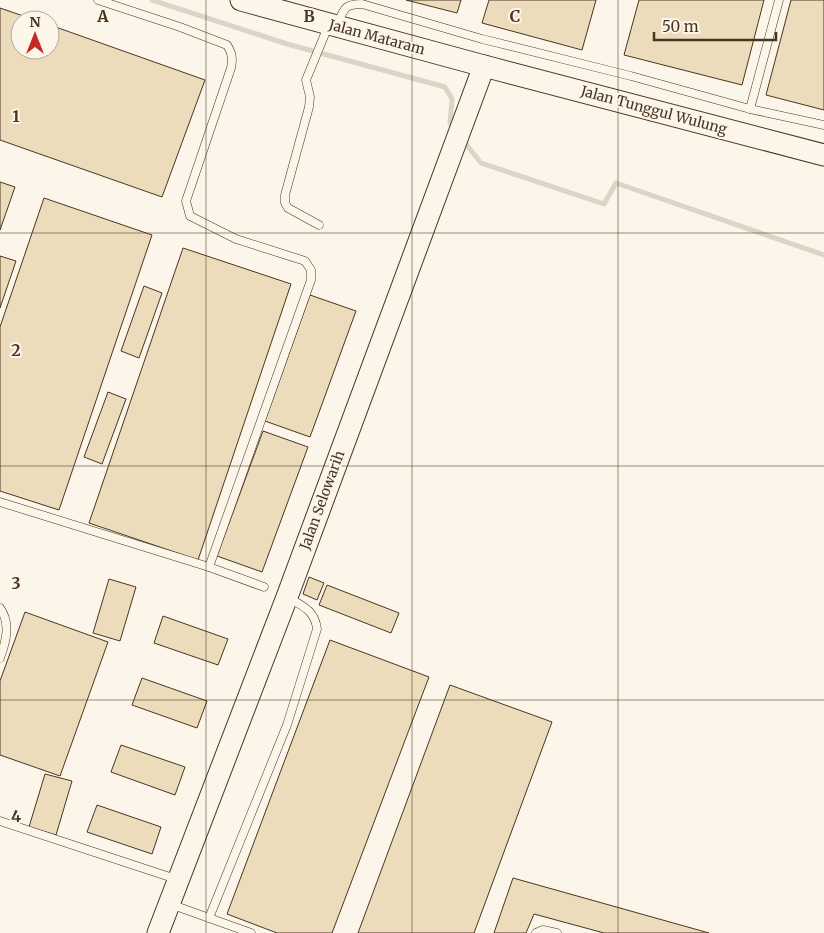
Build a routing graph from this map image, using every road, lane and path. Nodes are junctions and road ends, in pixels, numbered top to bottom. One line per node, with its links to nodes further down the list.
1 (98, 0): 11 (lane)
2 (241, 0): 4 (main road, Jalan Mataram)
3 (779, 0): 6 (lane)
4 (329, 31): 5 (main road, Jalan Mataram); 6 (lane); 9 (lane)
5 (484, 66): 8 (main road, Jalan Tunggul Wulung); 13 (main road, Jalan Selowarih)
6 (750, 109): 7 (lane)
7 (824, 125)
8 (824, 155)
9 (319, 225)
10 (0, 502): 11 (lane)
11 (209, 567): 12 (lane)
12 (264, 587)
13 (287, 597): 17 (main road, Jalan Selowarih); 19 (lane)
14 (0, 608): 15 (lane)
15 (0, 658)
16 (0, 820): 17 (lane)
17 (179, 880): 18 (main road, Jalan Selowarih)
18 (170, 904): 19 (lane); 20 (main road, Jalan Selowarih)
19 (209, 918): 21 (lane)
20 (158, 933)
21 (251, 933)
22 (536, 933): 23 (lane)
23 (557, 933)

